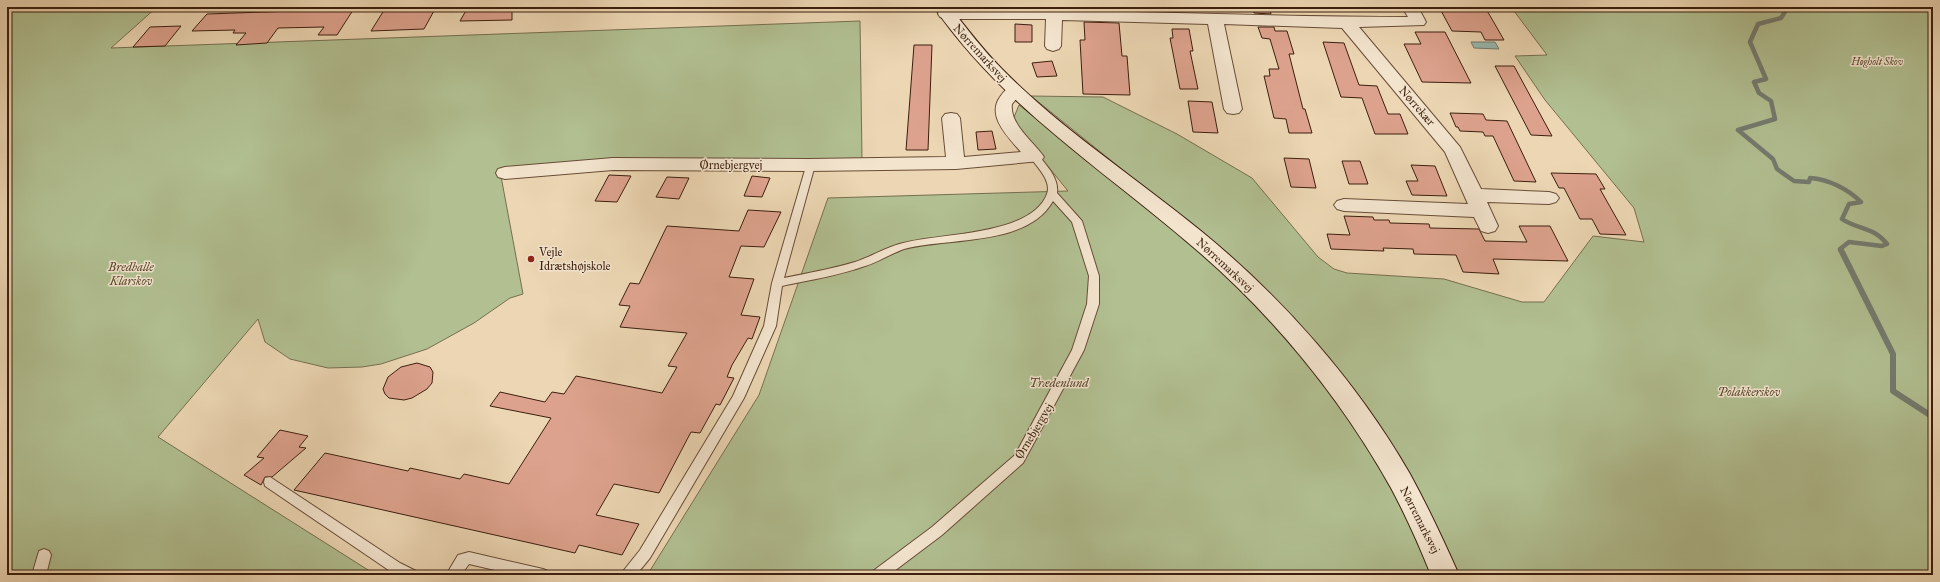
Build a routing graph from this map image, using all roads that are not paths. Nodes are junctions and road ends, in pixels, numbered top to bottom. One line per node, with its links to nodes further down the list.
1 (1410, 7): 8 (street)
2 (944, 10): 3 (street); 10 (street, Nørremarksvej)
3 (1028, 11): 6 (street)
4 (1162, 12): 6 (street); 7 (street)
5 (1289, 14): 7 (street); 8 (street)
6 (1054, 15): 9 (street)
7 (1214, 19): 11 (street)
8 (1347, 23): 20 (street, Nørrekær)
9 (1052, 46)
10 (1014, 91): 13 (street, Ørnebjergvej); 30 (street, Nørremarksvej)
11 (1233, 109)
12 (951, 118): 14 (street)
13 (1035, 156): 14 (street, Ørnebjergvej); 17 (lane, Ørnebjergvej)
14 (956, 163): 15 (street, Ørnebjergvej)
15 (810, 165): 16 (street, Ørnebjergvej); 21 (lane)
16 (505, 173)
17 (1052, 194): 21 (lane); 29 (lane, Ørnebjergvej)
18 (1549, 198): 20 (street)
19 (1344, 205): 20 (street)
20 (1481, 211)
21 (777, 283): 28 (lane)
22 (270, 482): 25 (lane)
23 (44, 555): 24 (lane)
24 (39, 575)
25 (410, 575)
26 (453, 575): 27 (lane)
27 (543, 575)
28 (627, 575)
29 (878, 575)
30 (1445, 575)

